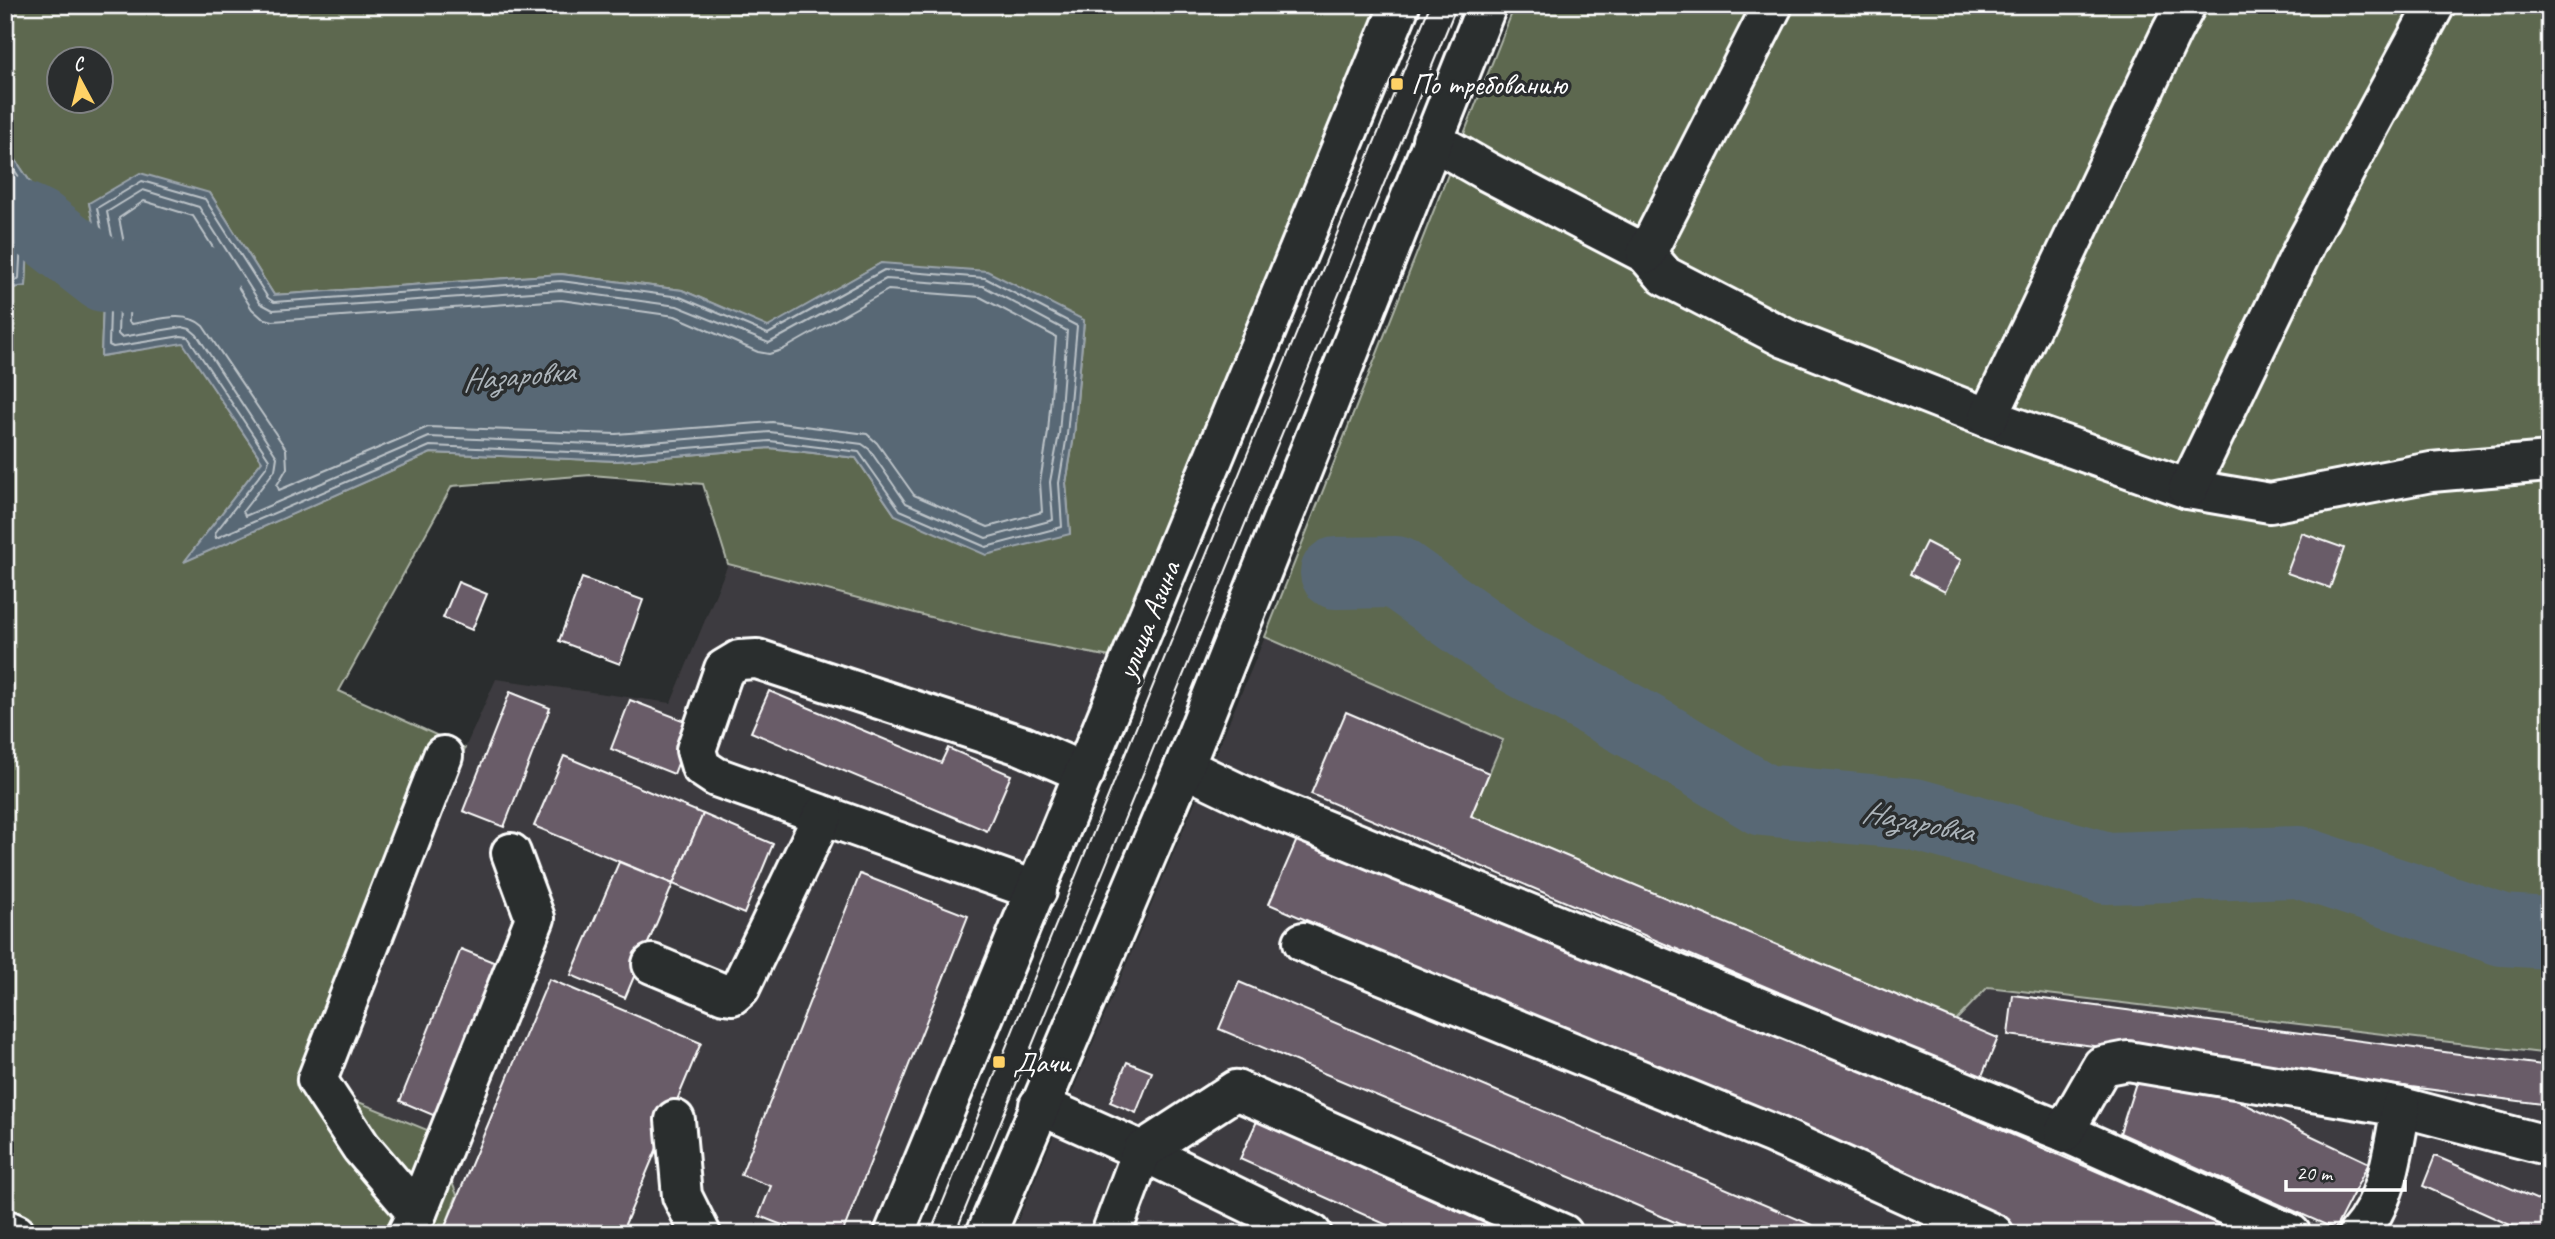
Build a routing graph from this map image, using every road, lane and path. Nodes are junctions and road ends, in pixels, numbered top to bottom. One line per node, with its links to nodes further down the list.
1 (1400, 5): 13 (street, улица Азина)
2 (1487, 5): 6 (street)
3 (1773, 5): 7 (street)
4 (2186, 5): 8 (street)
5 (2435, 5): 10 (street)
6 (1432, 140): 7 (street); 12 (street)
7 (1646, 254): 8 (street)
8 (1988, 418): 10 (street)
9 (2550, 462): 10 (street)
10 (2188, 489)
11 (443, 756): 25 (street)
12 (1184, 767): 19 (street); 22 (street)
13 (1085, 773): 14 (street); 16 (street, улица Азина)
14 (823, 815): 16 (street); 18 (street)
15 (511, 853): 25 (street)
16 (1037, 891): 29 (street, улица Азина)
17 (1303, 942): 34 (street)
18 (652, 964)
19 (1039, 1105): 24 (street); 30 (street)
20 (2401, 1107): 22 (street); 23 (street); 36 (street)
21 (675, 1120): 28 (street)
22 (2064, 1132): 35 (street)
23 (2550, 1146)
24 (1142, 1151): 31 (street); 32 (street); 33 (street)
25 (412, 1223)
26 (5, 1229): 27 (street)
27 (16, 1234)
28 (701, 1234)
29 (894, 1234)
30 (986, 1234)
31 (1111, 1234)
32 (1312, 1234)
33 (1563, 1234)
34 (1994, 1234)
35 (2291, 1234)
36 (2358, 1234)

